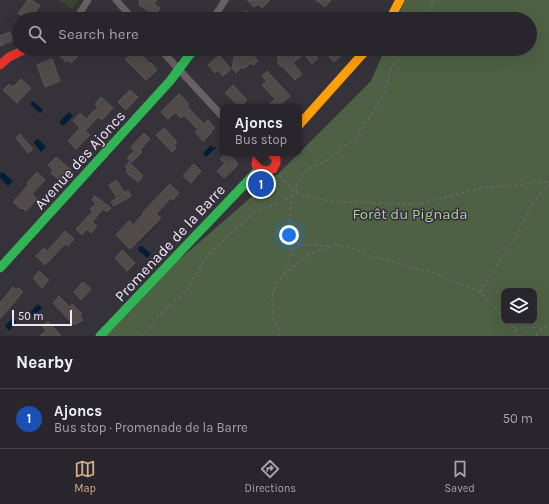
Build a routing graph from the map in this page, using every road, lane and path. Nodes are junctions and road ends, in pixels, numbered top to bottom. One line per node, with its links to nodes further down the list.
1 (88, 0): 6 (street)
2 (116, 0): 7 (street)
3 (225, 0): 8 (street)
4 (400, 0): 9 (main road)
5 (432, 0): 10 (path)
6 (80, 12)
7 (127, 12)
8 (217, 12)
9 (394, 12)
10 (431, 12)
11 (12, 56): 16 (main road)
12 (166, 56): 17 (street)
13 (189, 56): 17 (main road, Avenue des Ajoncs)
14 (360, 56): 19 (main road)
15 (401, 56): 26 (path)
16 (0, 65)
17 (179, 70): 18 (street); 30 (main road, Avenue des Ajoncs)
18 (220, 114)
19 (302, 122)
20 (258, 156): 22 (main road)
21 (274, 156): 22 (main road)
22 (259, 169): 38 (main road, Promenade de la Barre)
23 (278, 174): 26 (path)
24 (549, 182): 26 (path)
25 (549, 186): 32 (path)
26 (296, 193): 27 (path)
27 (292, 196): 28 (path); 39 (path)
28 (292, 237): 29 (path); 31 (path)
29 (332, 246): 31 (path); 32 (path)
30 (0, 268)
31 (284, 274): 40 (path)
32 (480, 292): 33 (path)
33 (501, 314)
34 (510, 324): 37 (path)
35 (549, 325): 36 (path)
36 (543, 328): 37 (path); 42 (path)
37 (516, 330): 41 (path)
38 (100, 336)
39 (140, 336)
40 (278, 336)
41 (518, 336)
42 (536, 336)

